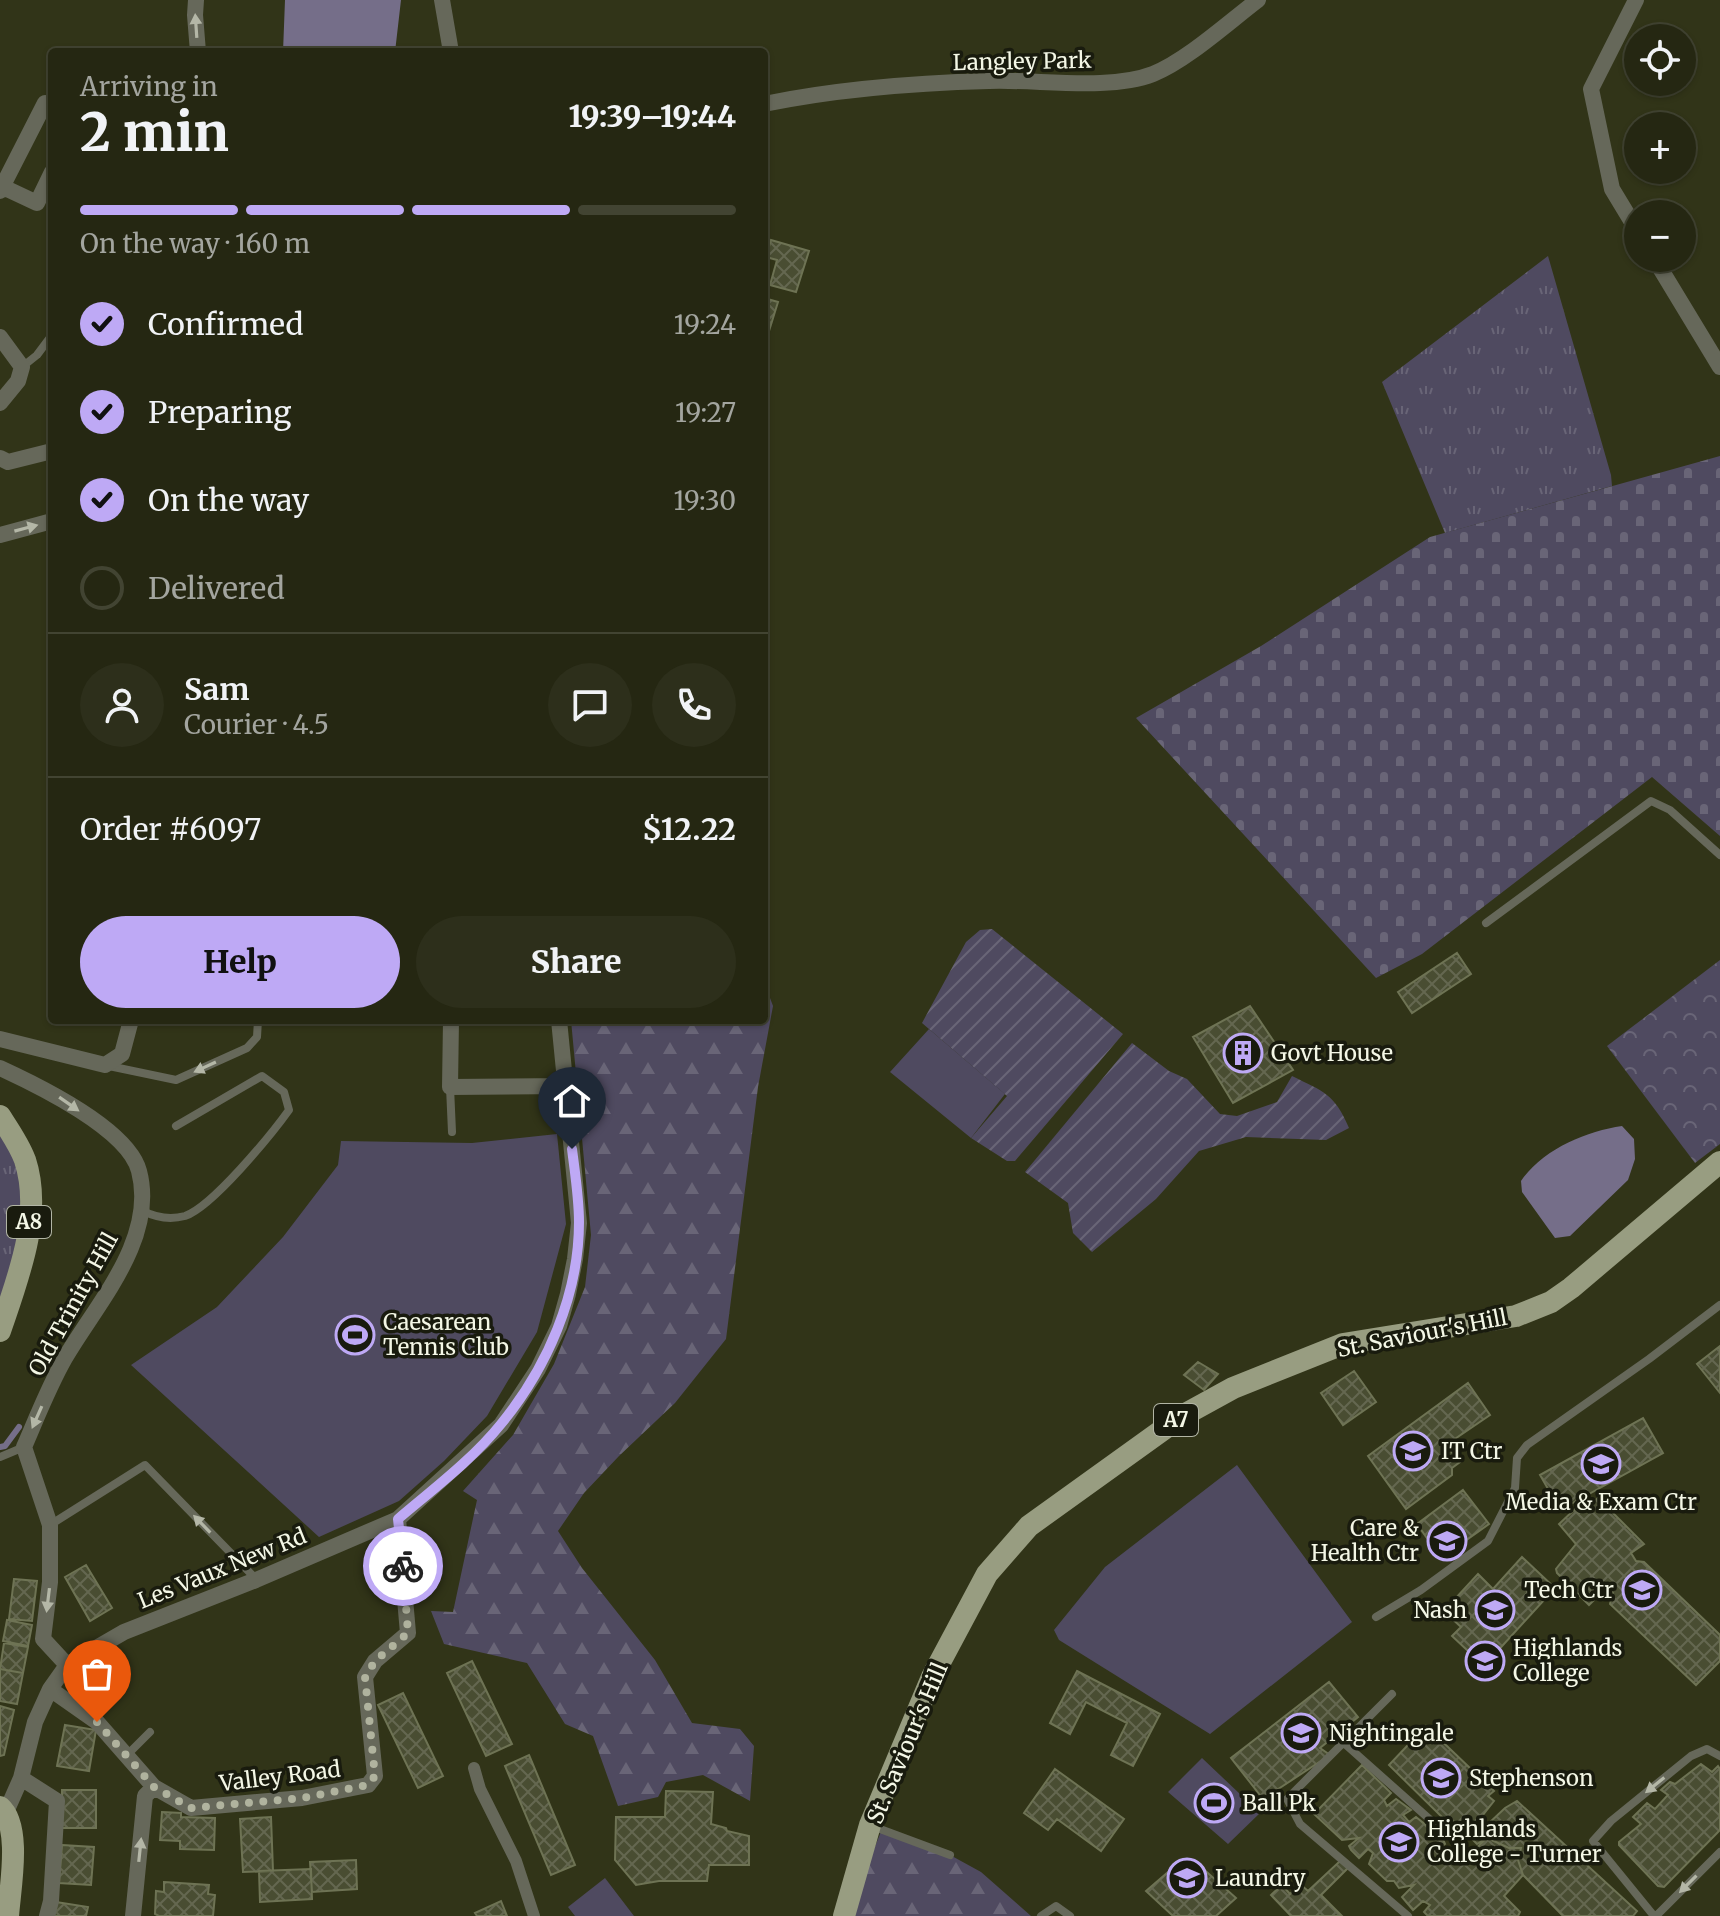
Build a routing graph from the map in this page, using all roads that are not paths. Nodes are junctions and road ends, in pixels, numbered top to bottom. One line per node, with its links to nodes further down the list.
1 (196, 0): 5 (street, one-way to 1)
2 (442, 0): 6 (street)
3 (1258, 0): 7 (street, Langley Park)
4 (1636, 0): 11 (street)
5 (198, 48)
6 (450, 48)
7 (768, 103)
8 (48, 104): 10 (street)
9 (48, 180): 10 (street)
10 (1, 189)
11 (1624, 209)
12 (1662, 272): 16 (street)
13 (0, 337): 15 (street)
14 (48, 340): 15 (lane)
15 (22, 367): 17 (street)
16 (1720, 367)
17 (0, 403)
18 (48, 452): 19 (street)
19 (0, 458)
20 (48, 522): 21 (street, one-way to 20)
21 (0, 535)
22 (1720, 855): 23 (lane)
23 (1486, 923)
24 (130, 1024): 29 (street)
25 (258, 1024): 29 (lane, one-way to 29)
26 (451, 1024): 32 (street)
27 (559, 1024): 31 (street, Les Vaux New Rd)
28 (0, 1039): 29 (street)
29 (105, 1065)
30 (0, 1068): 37 (street, Old Trinity Hill, one-way to 37)
31 (566, 1086): 32 (street); 42 (street, Les Vaux New Rd)
32 (450, 1087): 35 (lane)
33 (0, 1116): 39 (main road, A8)
34 (176, 1126): 37 (lane)
35 (452, 1132)
36 (1720, 1162): 57 (main road, St. Saviour's Hill / A7)
37 (143, 1211): 40 (street, Old Trinity Hill, one-way to 40)
38 (1720, 1305): 45 (lane)
39 (0, 1331)
40 (24, 1447): 41 (lane); 43 (street)
41 (0, 1457)
42 (398, 1519): 44 (street, Les Vaux New Rd); 55 (street, Valley Road)
43 (50, 1525): 44 (lane, one-way to 43); 46 (street, one-way to 46)
44 (256, 1580): 46 (street, Les Vaux New Rd)
45 (1376, 1617)
46 (67, 1665): 47 (street)
47 (50, 1689): 51 (street, Valley Road); 54 (street)
48 (1392, 1694): 50 (lane)
49 (150, 1732): 51 (lane)
50 (1345, 1744): 58 (lane); 68 (lane)
51 (127, 1755): 55 (street, Valley Road)
52 (1720, 1756): 69 (lane, one-way to 69)
53 (474, 1768): 64 (street)
54 (21, 1778): 56 (street); 62 (street)
55 (154, 1787): 63 (street, one-way to 55)
56 (3, 1809): 61 (main road)
57 (870, 1825): 60 (lane); 65 (main road, St. Saviour's Hill / A7)
58 (1444, 1832)
59 (1720, 1852): 69 (lane, one-way to 69)
60 (950, 1855)
61 (8, 1916)
62 (47, 1916)
63 (133, 1916)
64 (534, 1916)
65 (844, 1916)
66 (1041, 1916): 67 (lane)
67 (1070, 1916)
68 (1408, 1916)
69 (1655, 1916)

